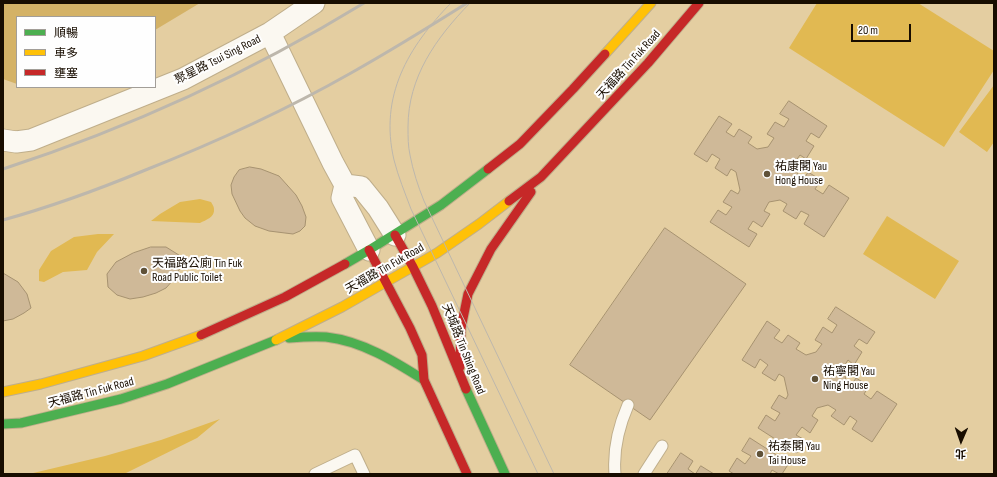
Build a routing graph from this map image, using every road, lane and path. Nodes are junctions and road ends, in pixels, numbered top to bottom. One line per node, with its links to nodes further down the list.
1 (314, 3): 4 (street, 聚星路 Tsui Sing Road)
2 (651, 3): 8 (main road, 天福路 Tin Fuk Road)
3 (699, 3): 6 (main road, 天福路 Tin Fuk Road)
4 (270, 34): 5 (street, 聚星路 Tsui Sing Road); 7 (street)
5 (3, 140)
6 (541, 177): 10 (main road, 天福路 Tin Fuk Road); 13 (main road)
7 (345, 185): 8 (street); 9 (street)
8 (394, 235): 9 (main road, 天福路 Tin Fuk Road); 10 (main road, 天城路 Tin Shing Road)
9 (369, 250): 11 (main road); 15 (main road, 天福路 Tin Fuk Road)
10 (413, 267): 11 (main road, 天福路 Tin Fuk Road); 13 (main road, 天城路 Tin Shing Road)
11 (386, 282): 12 (main road, 天福路 Tin Fuk Road); 14 (main road)
12 (276, 340): 14 (main road); 17 (main road, 天福路 Tin Fuk Road)
13 (460, 377): 22 (main road, 天城路 Tin Shing Road)
14 (424, 380): 21 (main road)
15 (3, 392)
16 (628, 405): 23 (lane)
17 (3, 424)
18 (662, 446): 24 (lane)
19 (315, 474): 20 (lane)
20 (364, 474)
21 (467, 474)
22 (505, 474)
23 (616, 474)
24 (644, 474)

